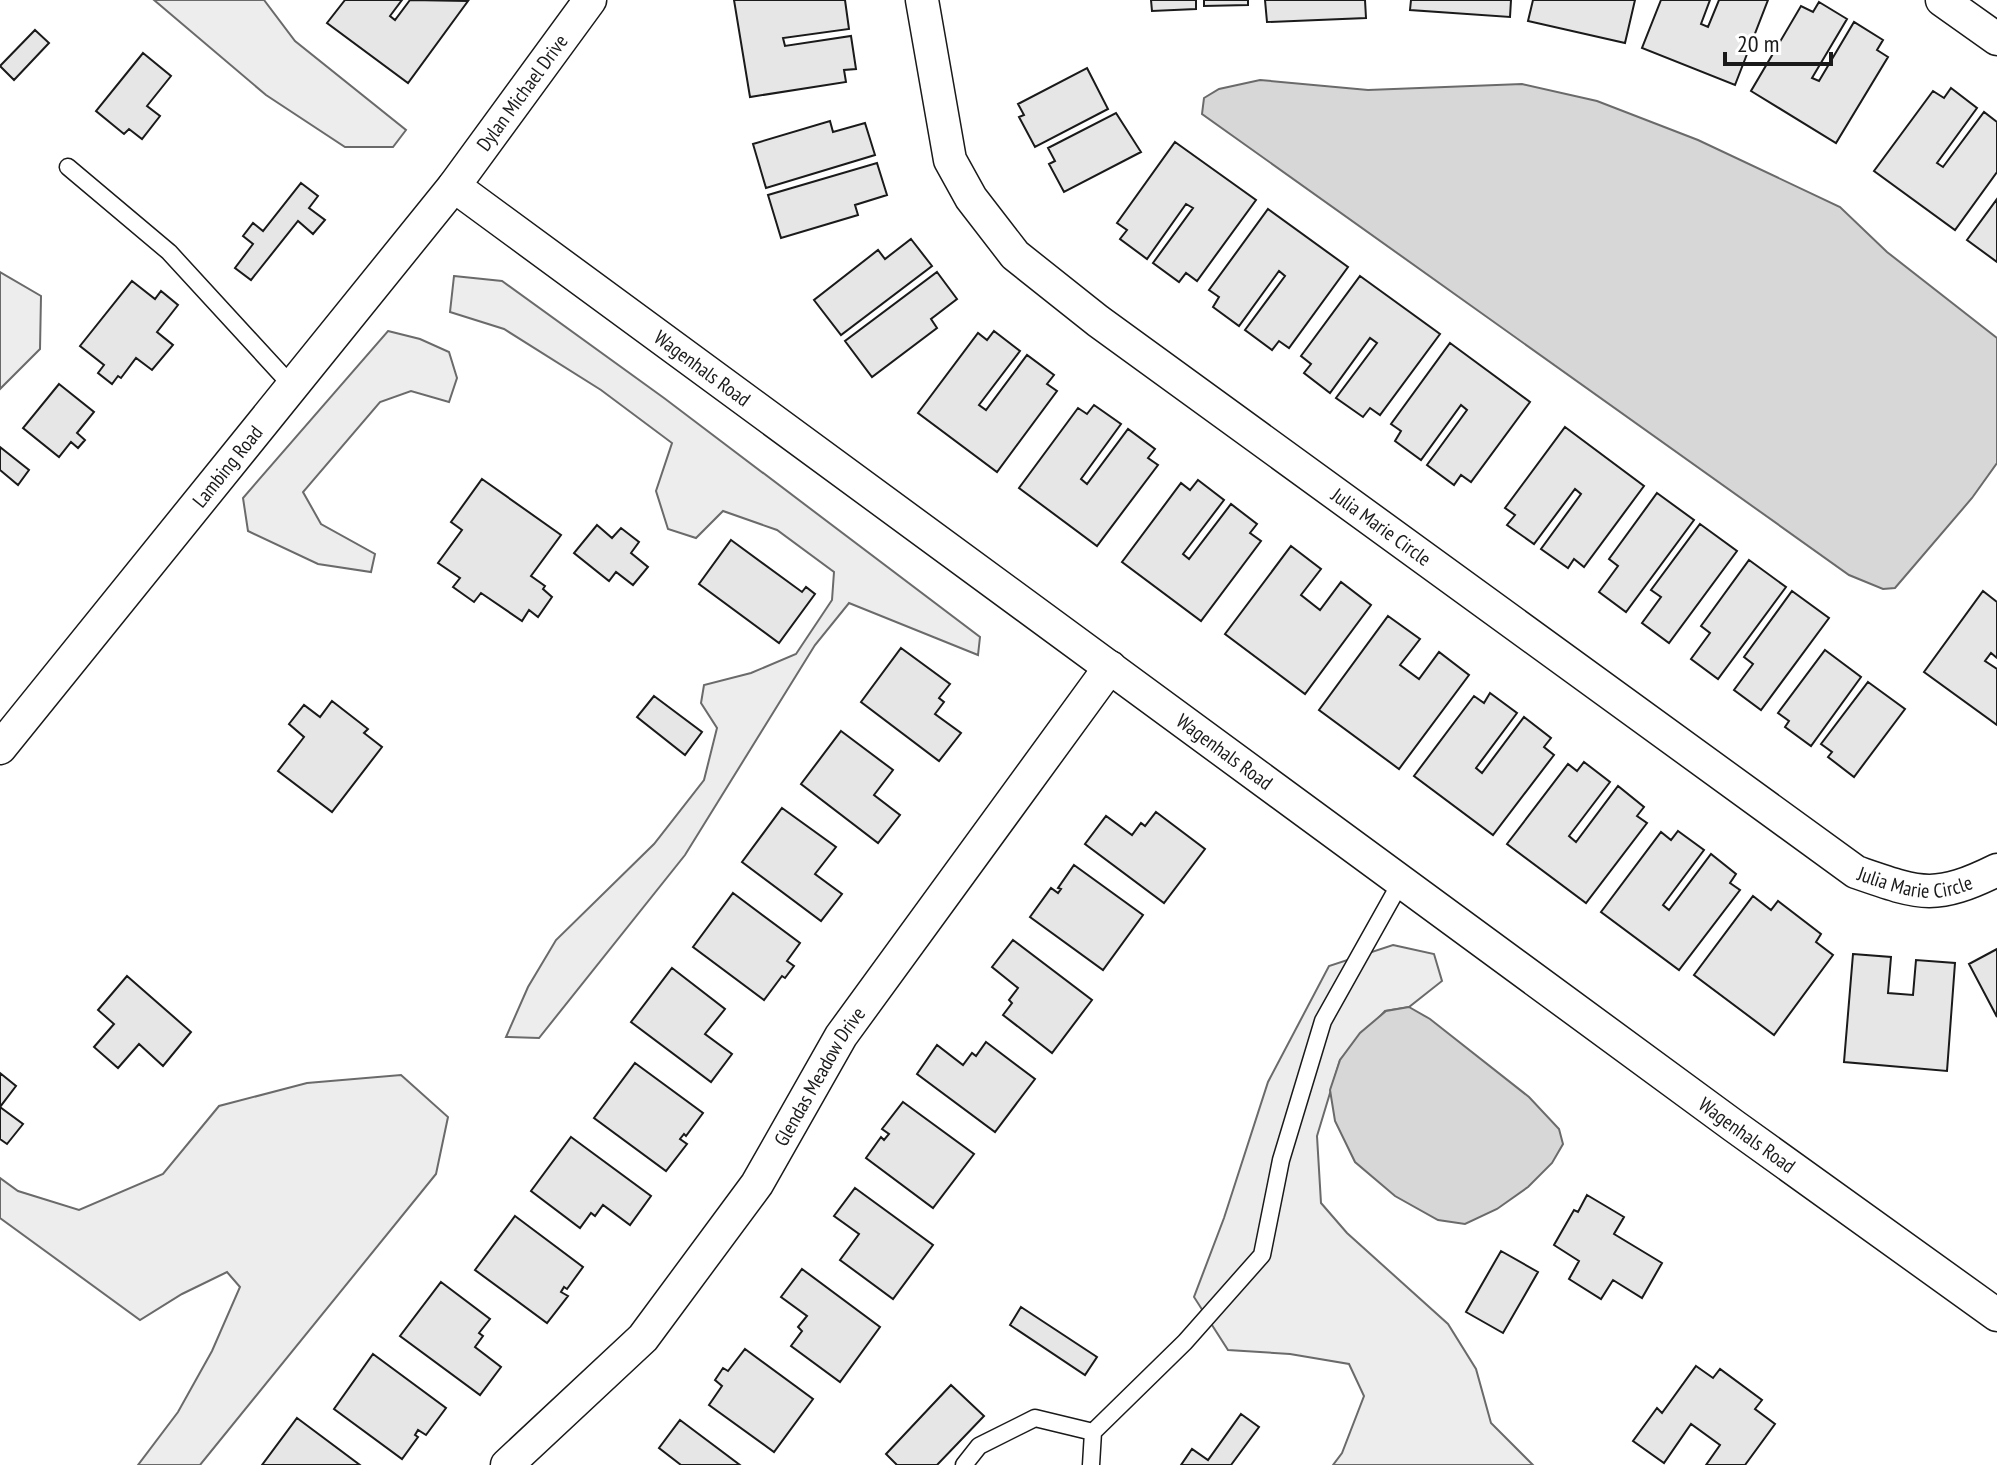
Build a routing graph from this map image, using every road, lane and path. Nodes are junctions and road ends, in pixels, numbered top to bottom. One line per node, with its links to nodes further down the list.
1 (590, 0): 6 (street, Dylan Michael Drive)
2 (922, 0): 10 (street, Julia Marie Circle)
3 (1942, 0): 4 (street)
4 (1997, 39)
5 (68, 167): 7 (lane)
6 (454, 186): 7 (street, Lambing Road); 8 (street, Wagenhals Road)
7 (292, 386): 9 (street, Lambing Road)
8 (1110, 667): 11 (street, Wagenhals Road); 14 (street, Glendas Meadow Drive)
9 (0, 748)
10 (1997, 870)
11 (1402, 880): 12 (street, Wagenhals Road); 13 (lane)
12 (1997, 1315)
13 (1093, 1432): 15 (lane); 16 (lane)
14 (507, 1465)
15 (964, 1465)
16 (1091, 1465)

